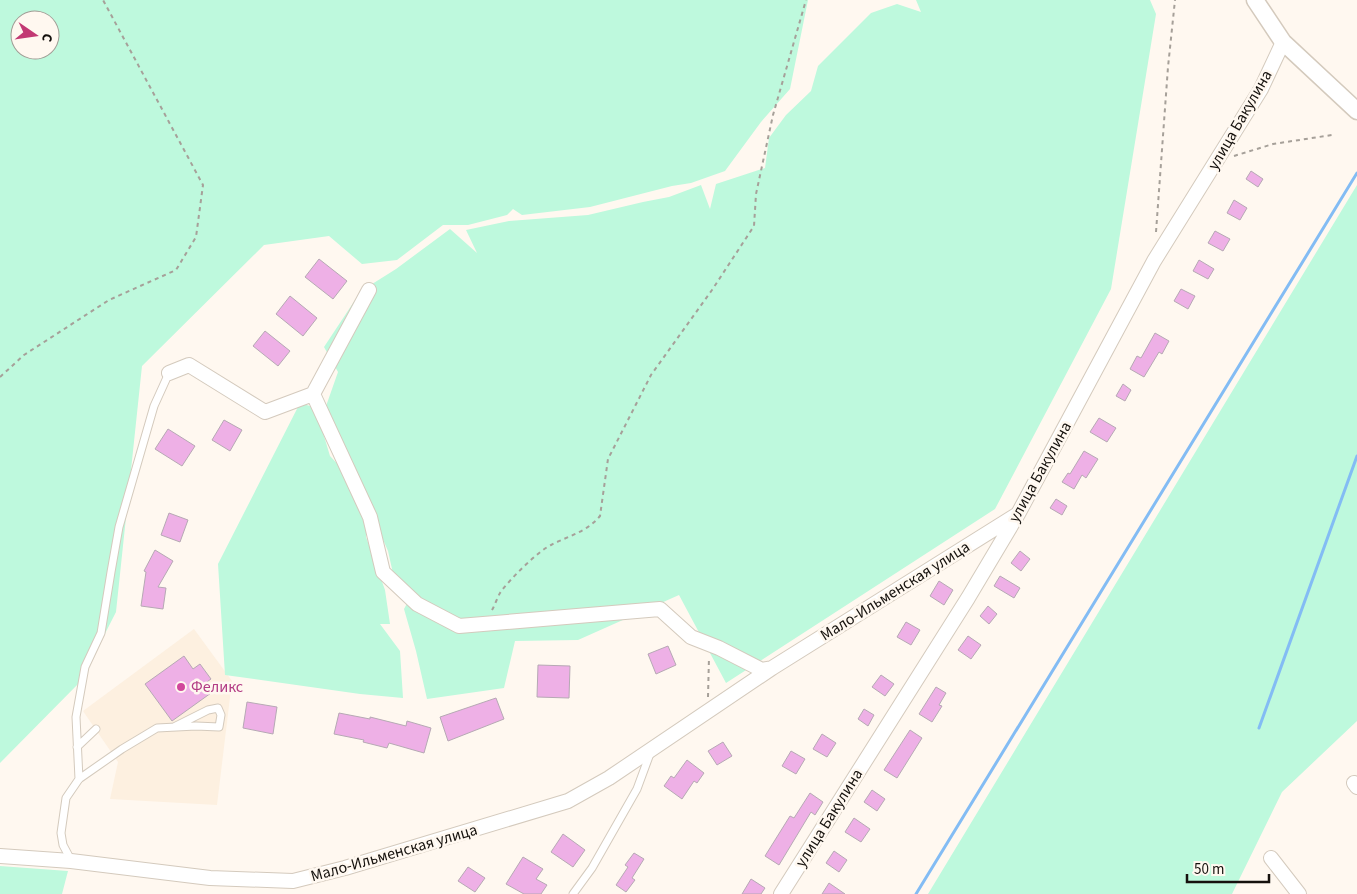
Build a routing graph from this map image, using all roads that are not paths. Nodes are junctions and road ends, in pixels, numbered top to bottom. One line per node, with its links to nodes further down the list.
1 (1255, 0): 2 (street)
2 (1283, 42): 3 (street); 7 (street, улица Бакулина)
3 (1357, 111)
4 (369, 290): 6 (street)
5 (169, 373): 6 (street); 11 (lane)
6 (313, 394): 8 (street)
7 (1018, 514): 8 (street, Мало-Ильменская улица); 19 (street, улица Бакулина)
8 (772, 668): 12 (street, Мало-Ильменская улица)
9 (174, 727): 9 (lane); 13 (lane)
10 (96, 729): 11 (lane)
11 (77, 747): 13 (lane)
12 (651, 751): 17 (street, Мало-Ильменская улица); 18 (lane)
13 (79, 779): 16 (lane)
14 (0, 856): 16 (street, Мало-Ильменская улица)
15 (1271, 858): 20 (street)
16 (71, 861): 17 (street, Мало-Ильменская улица)
17 (294, 887)
18 (573, 894)
19 (781, 894)
20 (1299, 894)

